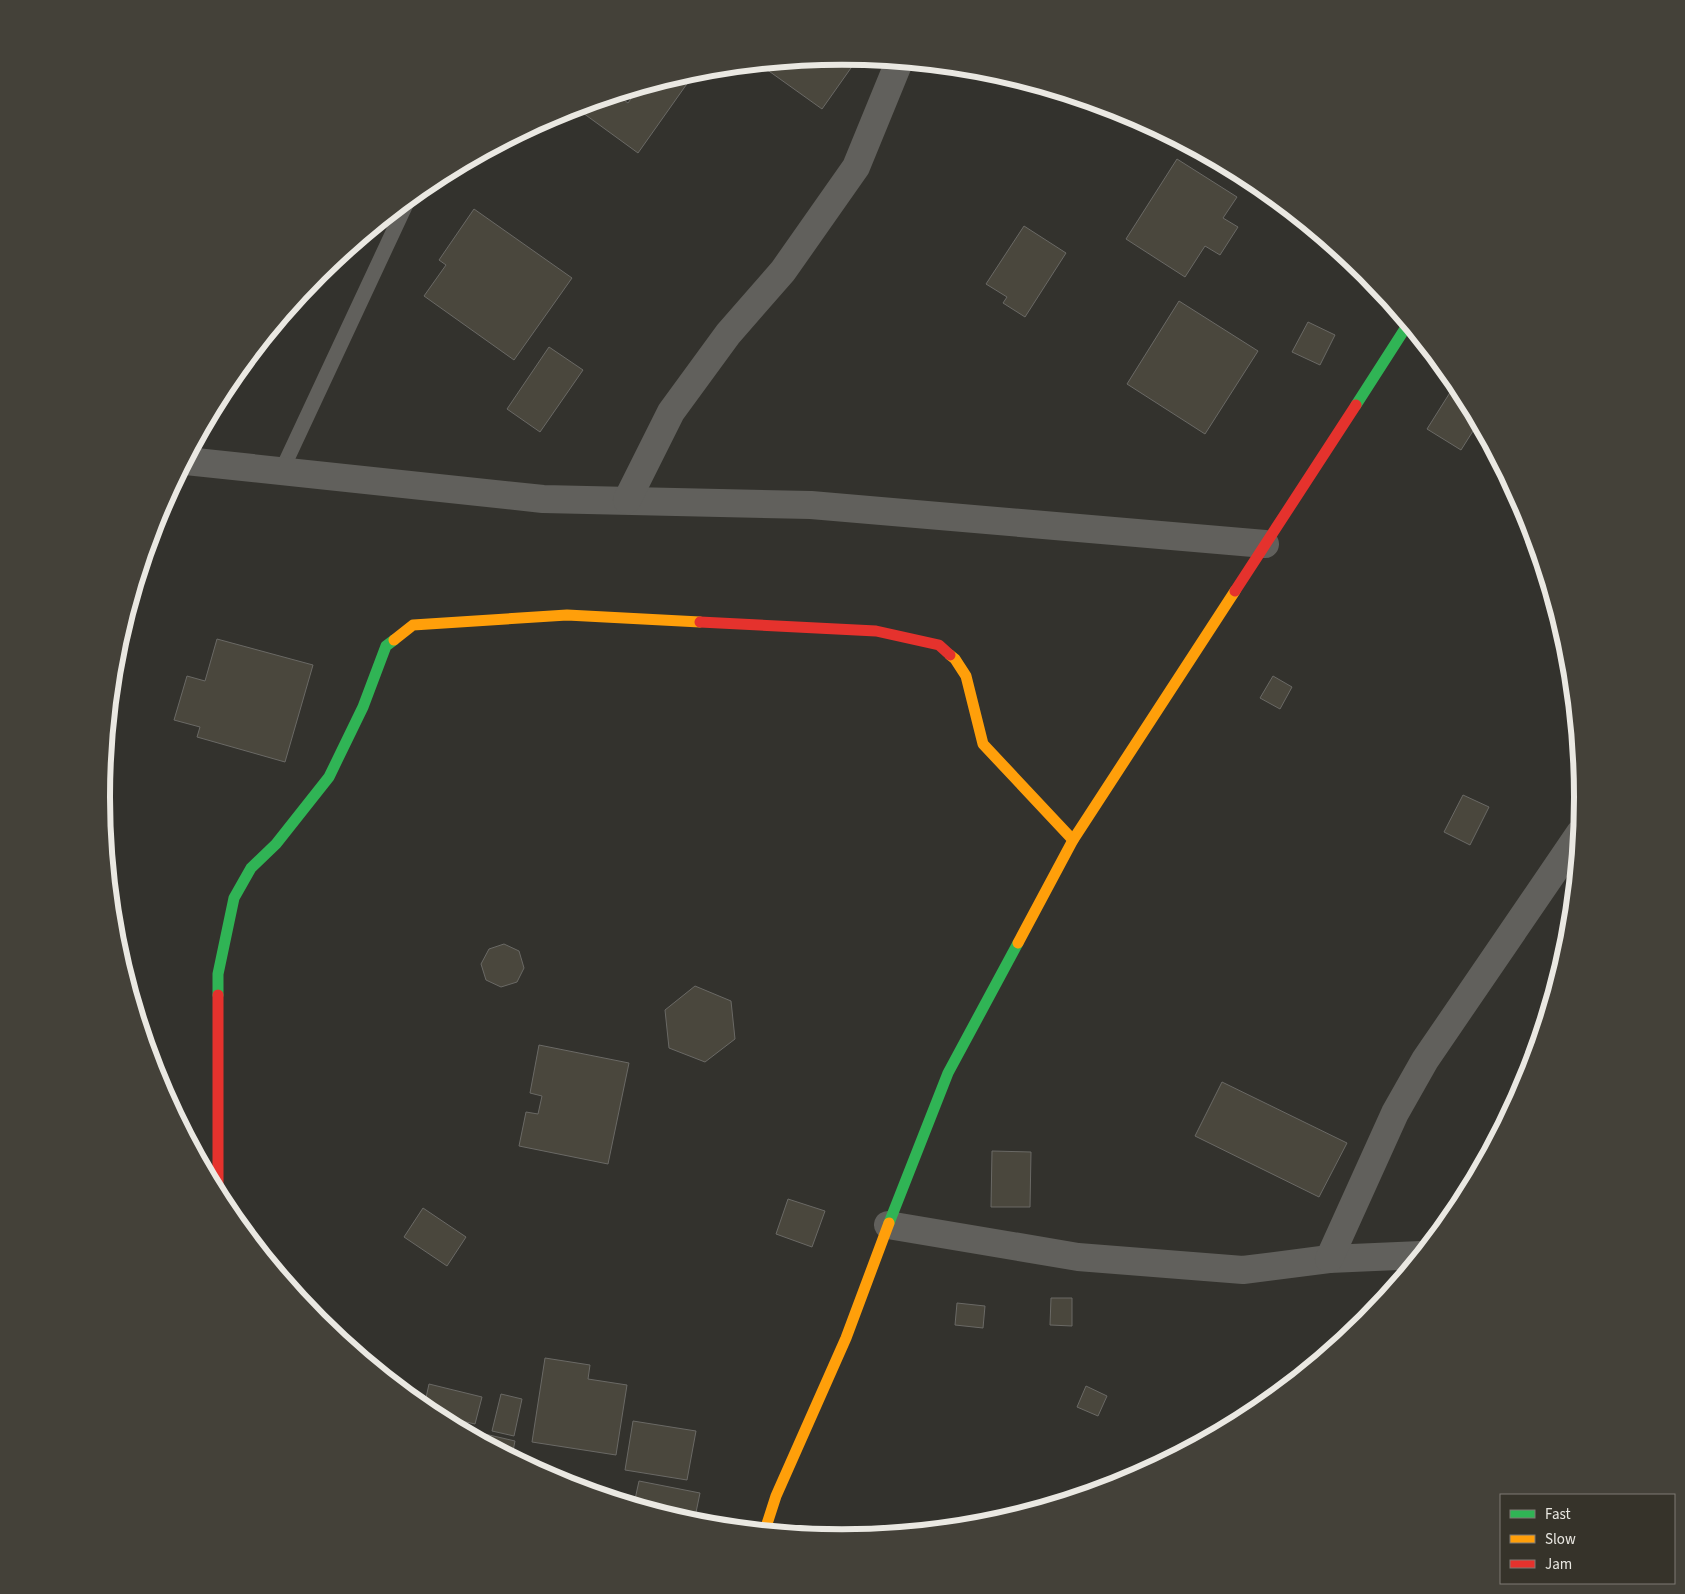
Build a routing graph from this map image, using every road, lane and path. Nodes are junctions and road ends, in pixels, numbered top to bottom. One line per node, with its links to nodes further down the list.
1 (897, 68): 6 (street)
2 (402, 212): 5 (lane)
3 (1405, 329): 7 (street)
4 (192, 463): 5 (street)
5 (281, 472): 6 (street)
6 (627, 500): 7 (street)
7 (1265, 544): 8 (street)
8 (1072, 840): 10 (street); 11 (street)
9 (1573, 844): 13 (street)
10 (218, 1178)
11 (888, 1225): 13 (street); 14 (street)
12 (1413, 1255): 13 (street)
13 (1329, 1259)
14 (767, 1525)

